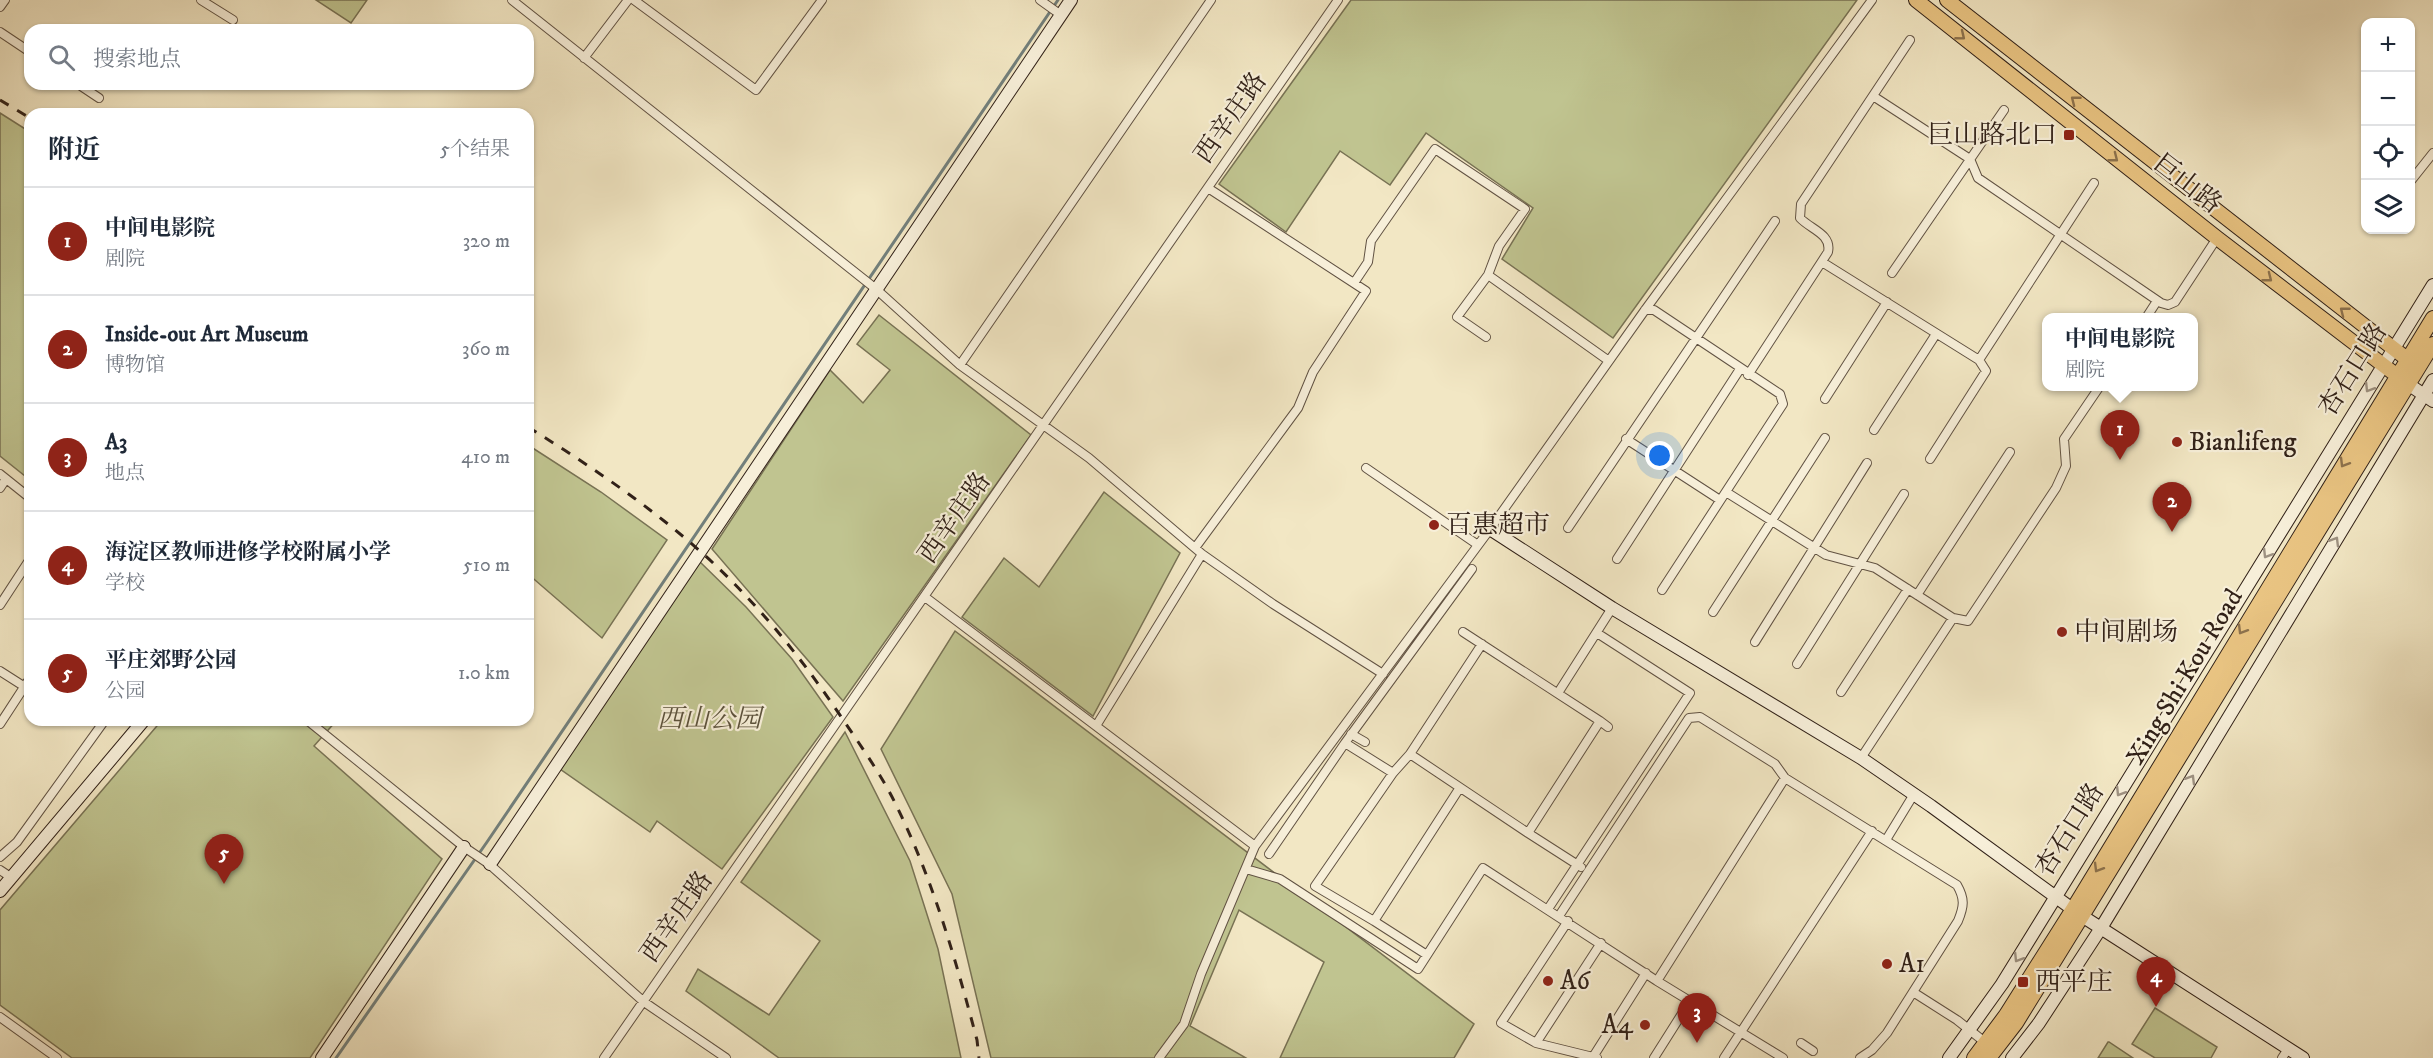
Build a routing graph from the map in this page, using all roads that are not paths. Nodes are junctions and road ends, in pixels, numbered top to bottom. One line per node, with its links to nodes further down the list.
1 (5, 0): 14 (street)
2 (201, 0): 16 (street)
3 (512, 0): 20 (street)
4 (627, 0): 20 (street)
5 (634, 0): 6 (street)
6 (822, 0)
7 (1040, 0): 15 (street)
8 (1071, 0): 15 (street)
9 (1211, 0): 52 (street)
10 (1338, 0): 29 (street, 西辛庄路)
11 (1872, 0): 41 (street)
12 (1916, 0): 32 (main road, 巨山路, one-way to 32)
13 (1947, 0): 48 (main road, 巨山路, one-way to 13)
14 (0, 7)
15 (1061, 15): 38 (street)
16 (233, 20)
17 (0, 32): 19 (street)
18 (1910, 40): 22 (street)
19 (24, 48)
20 (584, 58): 38 (street)
21 (87, 90): 23 (street)
22 (1873, 96): 26 (street); 33 (street)
23 (99, 98)
24 (2004, 110): 26 (street)
25 (2433, 153): 27 (street)
26 (1970, 159): 31 (street); 34 (street)
27 (2412, 180)
28 (2094, 183): 31 (street)
29 (1208, 188): 36 (street); 61 (street, 西辛庄路)
30 (1775, 221): 46 (street)
31 (2061, 233): 39 (street); 49 (street)
32 (2217, 238): 39 (street); 53 (main road, 巨山路, one-way to 53)
33 (1822, 262): 40 (street); 55 (street)
34 (1892, 273)
35 (1488, 275): 36 (street); 45 (street); 50 (street)
36 (1354, 283): 78 (street)
37 (2433, 285): 48 (street, 杏石口路)
38 (876, 289): 52 (street); 129 (street)
39 (2157, 301): 42 (street)
40 (1887, 303): 44 (street); 60 (street)
41 (1645, 310): 46 (street); 50 (street)
42 (2149, 313)
43 (2433, 318): 51 (main road, Xing Shi Kou Road)
44 (1936, 334): 49 (street); 62 (street)
45 (1486, 337)
46 (1694, 339): 54 (street); 64 (street)
47 (2433, 344): 51 (main road, Xing Shi Kou Road)
48 (2392, 349): 51 (main road, 巨山路); 53 (street, 杏石口路)
49 (1979, 360): 66 (street)
50 (1609, 361): 76 (street)
51 (2413, 364): 56 (main road, Xing Shi Kou Road); 57 (street, 巨山路)
52 (960, 365): 61 (street)
53 (2382, 366): 56 (main road, 巨山路); 136 (street, 杏石口路, one-way to 136)
54 (1740, 369): 55 (street); 81 (street)
55 (1749, 375): 73 (street)
56 (2403, 380): 59 (street, 巨山路); 102 (main road, Xing Shi Kou Road)
57 (2433, 380): 59 (street)
58 (2097, 391): 92 (street)
59 (2428, 398): 105 (street, one-way to 59)
60 (1825, 399)
61 (1044, 426): 78 (street); 88 (street, 西辛庄路)
62 (1874, 430)
63 (1825, 438): 74 (street)
64 (1626, 439): 73 (street); 75 (street)
65 (2010, 452): 87 (street)
66 (1930, 459)
67 (1867, 463): 79 (street)
68 (1366, 468): 77 (street)
69 (3, 477): 70 (street); 71 (street)
70 (0, 488)
71 (24, 493)
72 (1904, 494): 82 (street)
73 (1723, 496): 74 (street); 85 (street)
74 (1771, 521): 79 (street); 91 (street)
75 (1568, 528)
76 (1490, 529): 77 (street); 90 (street)
77 (1478, 545): 99 (street)
78 (1195, 548): 80 (street)
79 (1815, 549): 82 (street); 95 (street)
80 (1203, 554): 99 (street); 111 (street)
81 (1617, 559)
82 (1859, 564): 86 (street); 97 (street)
83 (24, 568): 89 (street)
84 (1472, 569): 113 (street)
85 (1662, 590)
86 (1908, 590): 87 (street); 103 (street)
87 (1917, 595): 92 (street)
88 (925, 597): 111 (street); 149 (street, 西辛庄路)
89 (0, 605)
90 (1612, 608): 94 (street); 117 (street)
91 (1713, 612)
92 (1953, 618): 117 (street)
93 (1463, 632): 96 (street)
94 (1597, 633): 104 (street); 130 (street)
95 (1755, 642)
96 (1482, 644): 104 (street); 116 (street)
97 (1797, 664)
98 (0, 671): 100 (street)
99 (1383, 674): 125 (street)
100 (24, 686)
101 (24, 688): 107 (street)
102 (2213, 689): 105 (street); 138 (main road, Xing Shi Kou Road)
103 (1841, 692)
104 (1558, 693): 106 (street)
105 (2233, 708): 142 (street, one-way to 105)
106 (1600, 721): 112 (street); 123 (street)
107 (0, 724)
108 (101, 726): 128 (street)
109 (139, 726): 134 (street)
110 (314, 726): 126 (street)
111 (1096, 726): 125 (street)
112 (1608, 727)
113 (1351, 734): 114 (street); 115 (street)
114 (1365, 742)
115 (1345, 743): 118 (street); 127 (street)
116 (1410, 754): 118 (street); 120 (street)
117 (1861, 758): 121 (street)
118 (1393, 773): 140 (street)
119 (1785, 778): 122 (street); 133 (street); 146 (street)
120 (1459, 789): 123 (street); 140 (street)
121 (1914, 794): 124 (street); 136 (street)
122 (1872, 831): 124 (street); 152 (street)
123 (1528, 833): 130 (street)
124 (1886, 840): 147 (street)
125 (1255, 846): 131 (street)
126 (465, 847): 129 (street); 160 (street)
127 (1269, 854)
128 (0, 857)
129 (489, 864): 149 (street)
130 (1577, 864): 133 (street); 137 (street)
131 (1246, 869): 144 (street); 163 (street)
132 (0, 870): 134 (street)
133 (1588, 872): 139 (street)
134 (12, 878): 135 (street)
135 (0, 891)
136 (2056, 896): 138 (street); 151 (street, 杏石口路, one-way to 151)
137 (1548, 909): 139 (street); 144 (street)
138 (2078, 913): 142 (street); 155 (main road, Xing Shi Kou Road); 170 (main road, Xing Shi Kou Road)
139 (1559, 916): 141 (street)
140 (1374, 921): 144 (street)
141 (1568, 921): 143 (street); 153 (street)
142 (2102, 928): 157 (street); 171 (street)
143 (1601, 943): 145 (street); 153 (street)
144 (1427, 955)
145 (1646, 973): 146 (street); 158 (street)
146 (1657, 981): 148 (street)
147 (1913, 992): 151 (street); 167 (street)
148 (1690, 1001): 152 (street); 164 (street)
149 (644, 1002): 161 (street, 西辛庄路); 162 (street)
150 (0, 1017): 159 (street)
151 (1970, 1029): 155 (street); 168 (street, 杏石口路)
152 (1741, 1033): 165 (street); 166 (street)
153 (1536, 1043): 158 (street)
154 (1801, 1043): 156 (street)
155 (1986, 1043): 169 (main road, Xing Shi Kou Road)
156 (1813, 1051)
157 (2285, 1053): 172 (street)
158 (1595, 1057)
159 (57, 1058)
160 (322, 1058)
161 (604, 1058)
162 (726, 1058)
163 (1160, 1058)
164 (1654, 1058)
165 (1724, 1058)
166 (1783, 1058)
167 (1860, 1058)
168 (1949, 1058)
169 (1974, 1058)
170 (1989, 1058)
171 (2012, 1058)
172 (2302, 1058)

